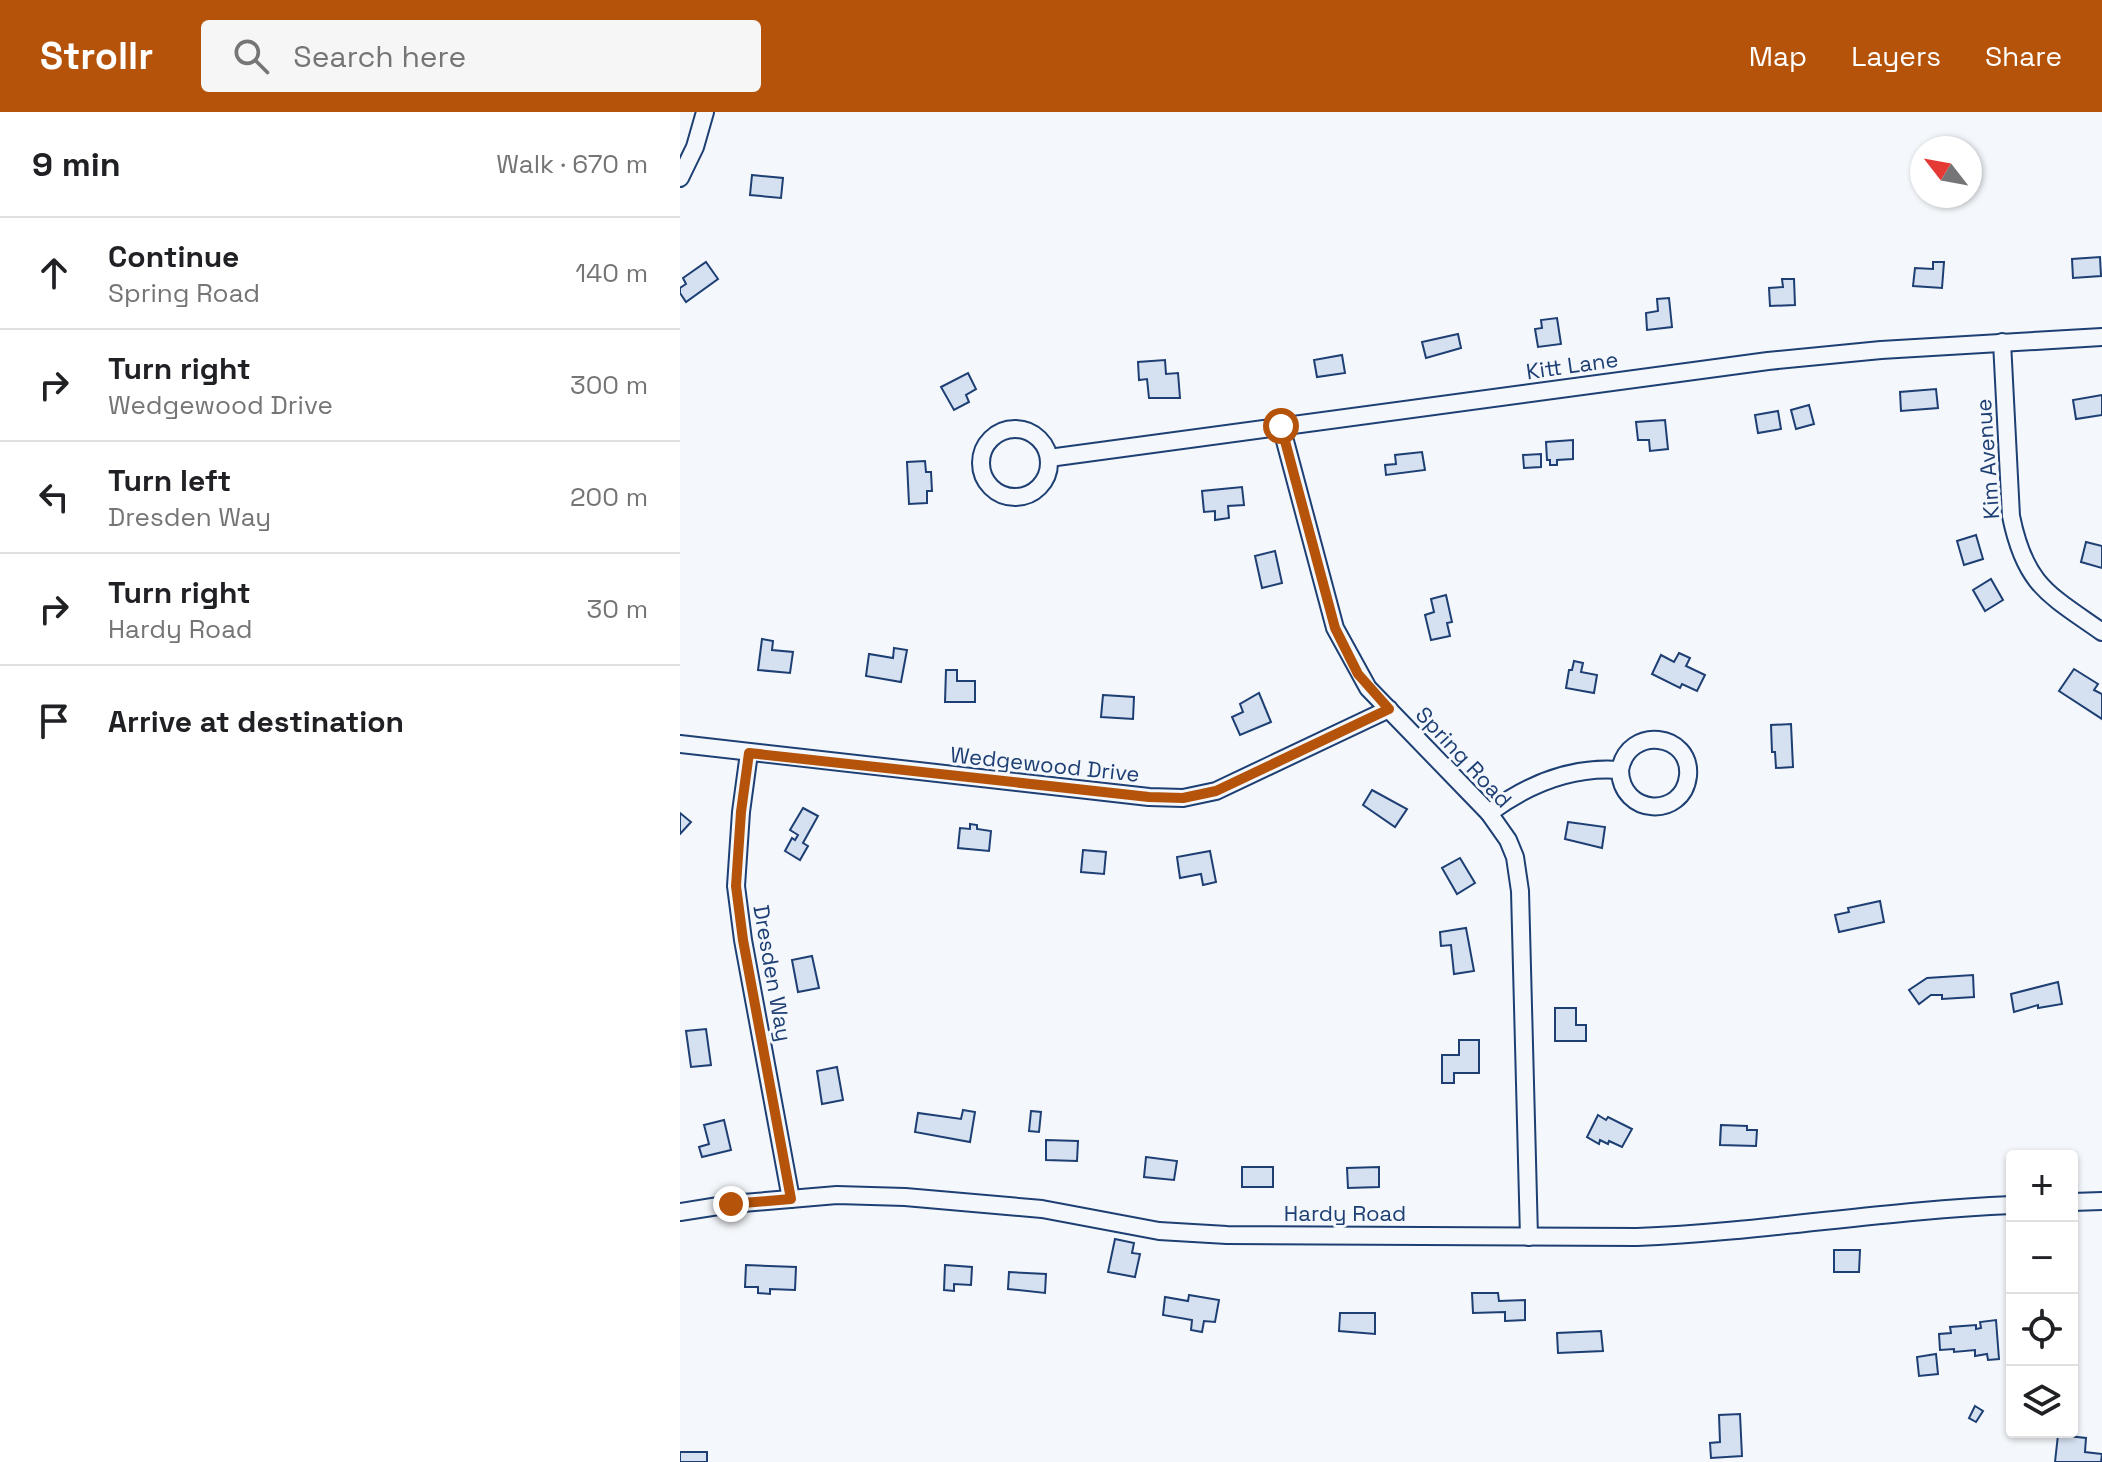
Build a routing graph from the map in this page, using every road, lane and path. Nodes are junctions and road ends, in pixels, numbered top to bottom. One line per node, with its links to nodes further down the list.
1 (705, 112): 2 (street)
2 (680, 178)
3 (2102, 337): 4 (street, Kitt Lane)
4 (2002, 342): 5 (street, Kitt Lane); 7 (street, Kim Avenue)
5 (1281, 426): 6 (street, Kitt Lane); 8 (street, Spring Road)
6 (1049, 458): 6 (street)
7 (2102, 632)
8 (1389, 709): 10 (street, Wedgewood Drive); 12 (street, Spring Road)
9 (680, 744): 10 (street, Wedgewood Drive)
10 (749, 753): 13 (street, Dresden Way)
11 (1620, 770): 11 (street); 12 (street)
12 (1489, 813): 18 (street, Spring Road)
13 (791, 1199): 17 (street, Hardy Road); 18 (street, Hardy Road)
14 (2102, 1201): 15 (street)
15 (2078, 1202)
16 (2006, 1205): 18 (street, Hardy Road)
17 (680, 1212)
18 (1529, 1237)

